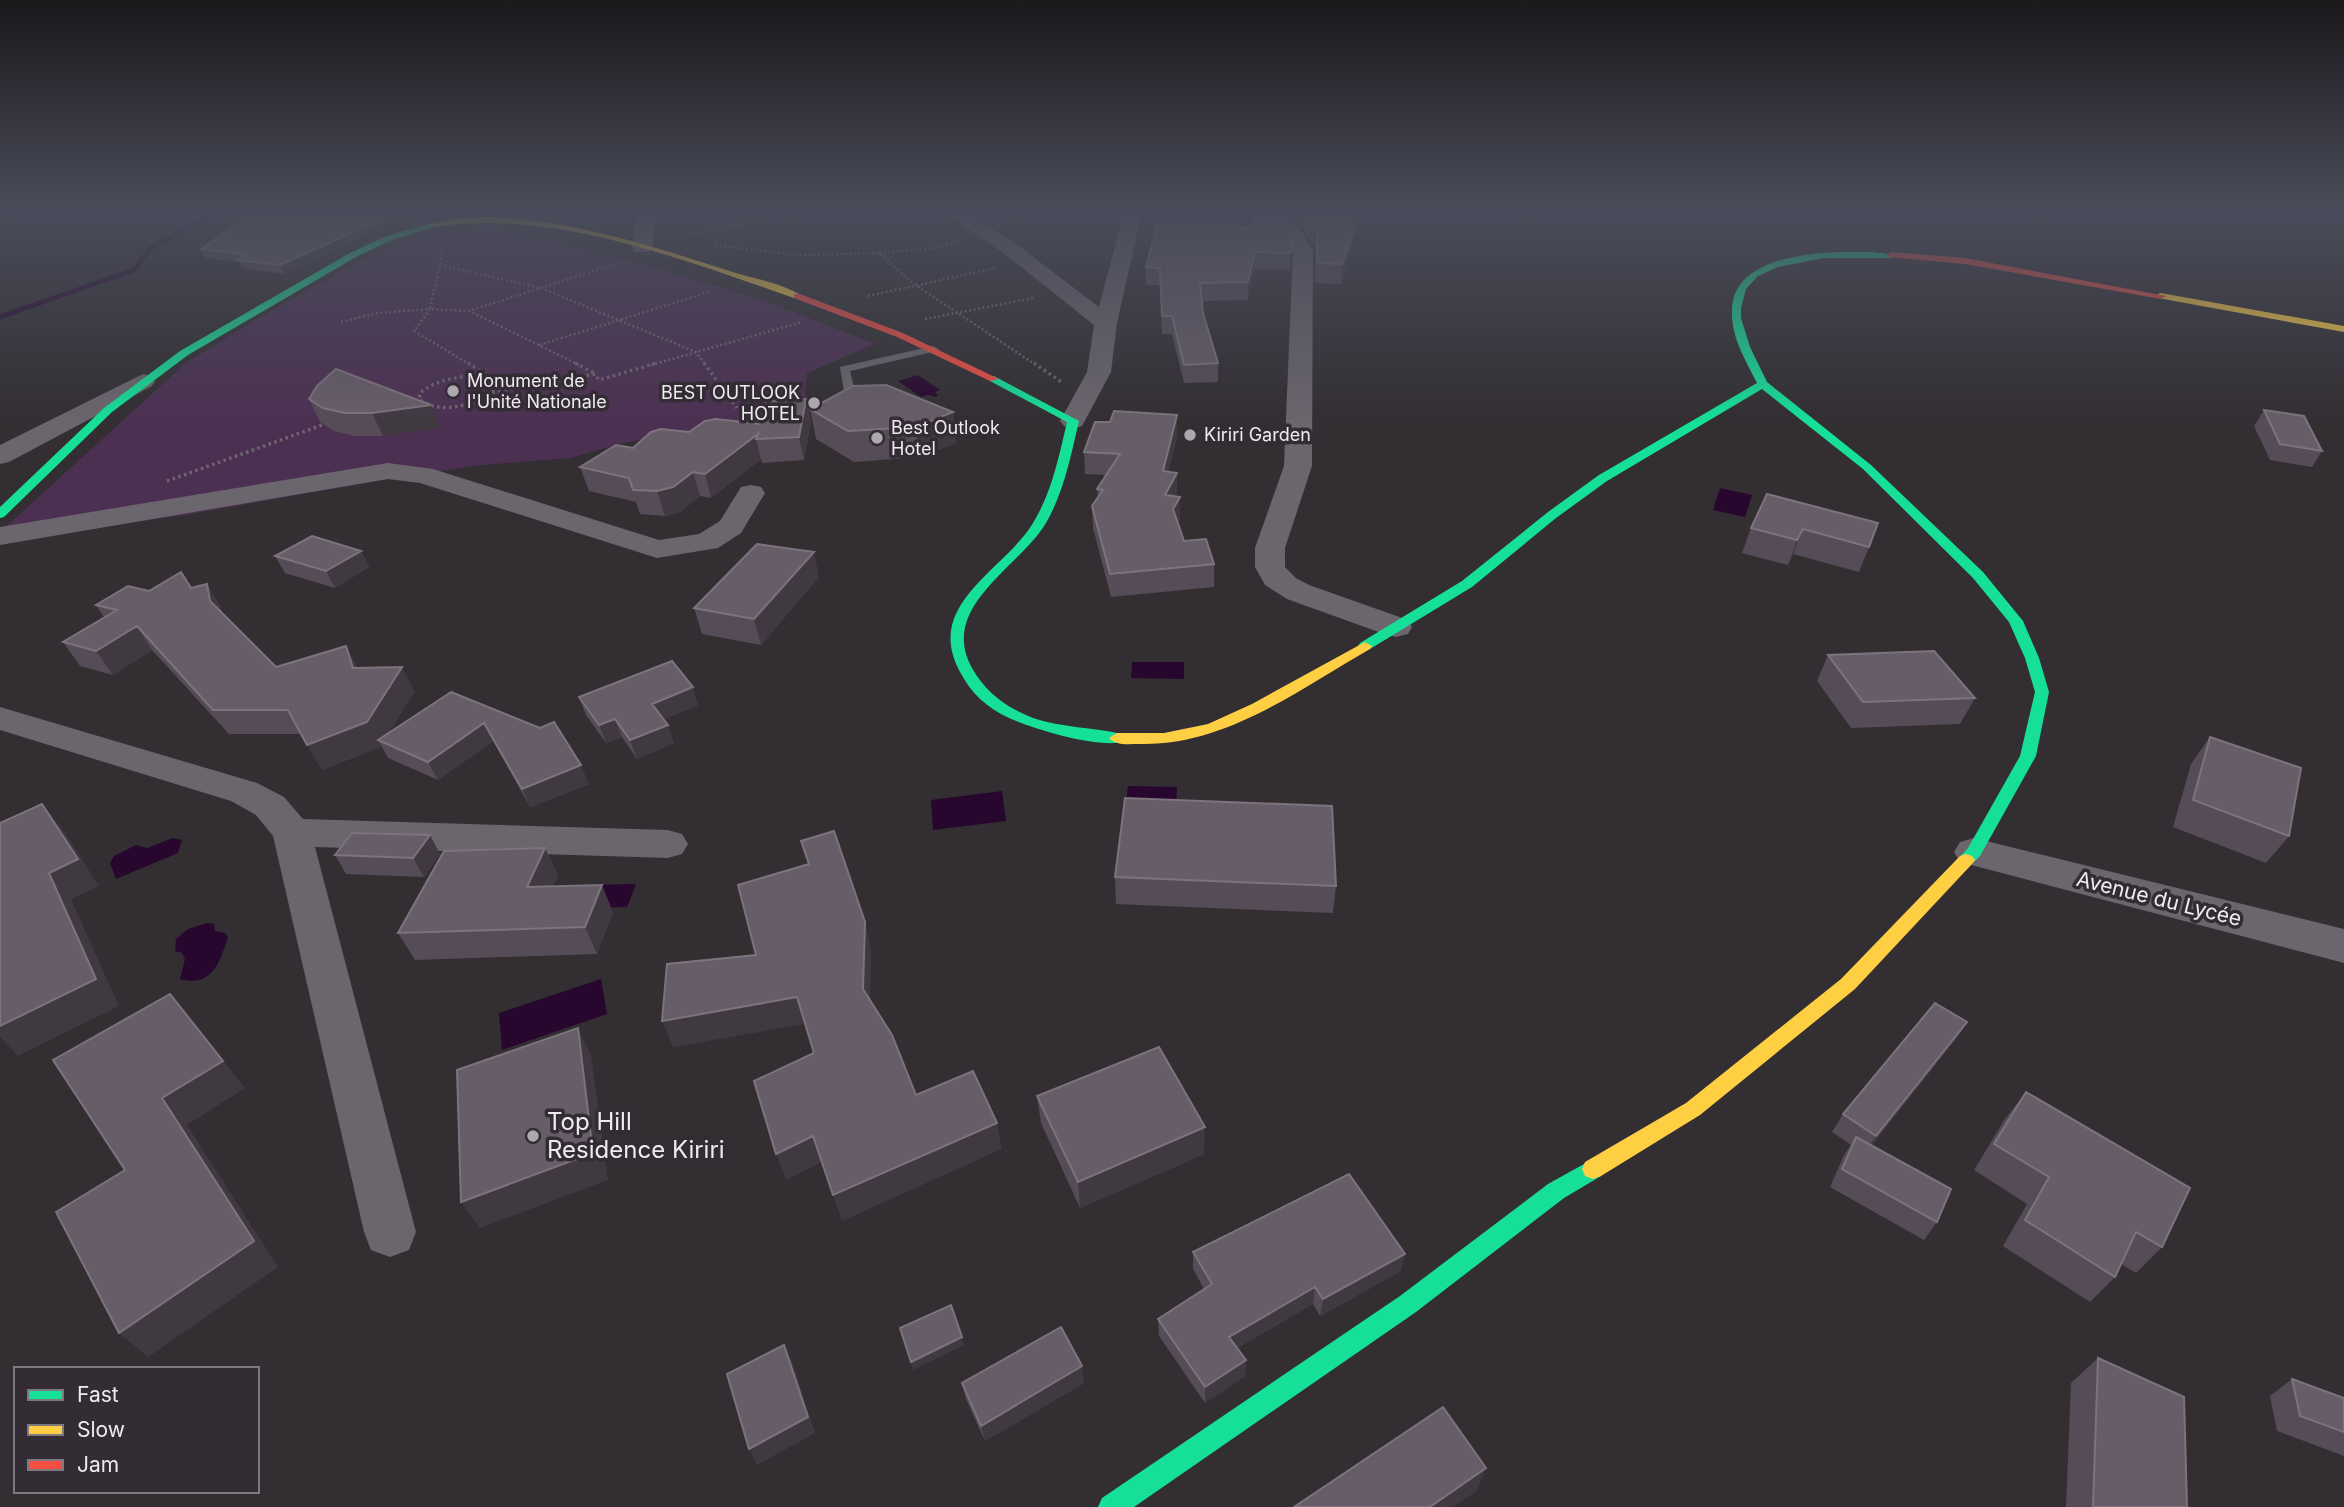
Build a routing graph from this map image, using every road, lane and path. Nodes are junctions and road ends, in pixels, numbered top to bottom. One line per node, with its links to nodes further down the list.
1 (303, 282): 30 (street)
2 (436, 282): 17 (path)
3 (520, 282): 13 (path)
4 (559, 282): 13 (path)
5 (750, 282): 16 (street)
6 (923, 282): 12 (path)
7 (1053, 282): 15 (street)
8 (1116, 282): 23 (street)
9 (1302, 282): 46 (street)
10 (1743, 282): 32 (street)
11 (2086, 282): 25 (street)
12 (914, 284): 16 (path); 19 (path)
13 (541, 288): 18 (path); 20 (path)
14 (713, 290): 20 (path)
15 (1065, 292): 19 (path); 23 (street)
16 (827, 307): 24 (street)
17 (430, 309): 18 (path); 22 (path); 31 (path)
18 (468, 312): 26 (path)
19 (956, 313): 24 (path); 35 (path)
20 (621, 319): 26 (path); 28 (path)
21 (806, 321): 28 (path)
22 (341, 322)
23 (1106, 323): 35 (street)
24 (881, 328): 27 (street)
25 (2344, 328)
26 (539, 345): 29 (path)
27 (933, 349): 37 (lane); 39 (street)
28 (696, 352): 29 (path); 38 (path)
29 (595, 374): 33 (path)
30 (147, 379): 41 (street); 44 (street)
31 (493, 379): 33 (path); 34 (path)
32 (1763, 384): 46 (street); 50 (street)
33 (492, 392): 34 (path)
34 (419, 399): 36 (path)
35 (1087, 399): 39 (street)
36 (408, 402)
37 (852, 402)
38 (737, 408)
39 (1073, 421): 46 (street)
40 (325, 424): 42 (path)
41 (0, 456)
42 (166, 481)
43 (751, 493): 45 (street)
44 (0, 514)
45 (0, 536)
46 (1396, 627)
47 (0, 718): 48 (street)
48 (292, 832): 49 (street); 52 (street)
49 (668, 844)
50 (1974, 852): 51 (street, Avenue du Lycée); 53 (street)
51 (2344, 946)
52 (390, 1232)
53 (1111, 1507)

